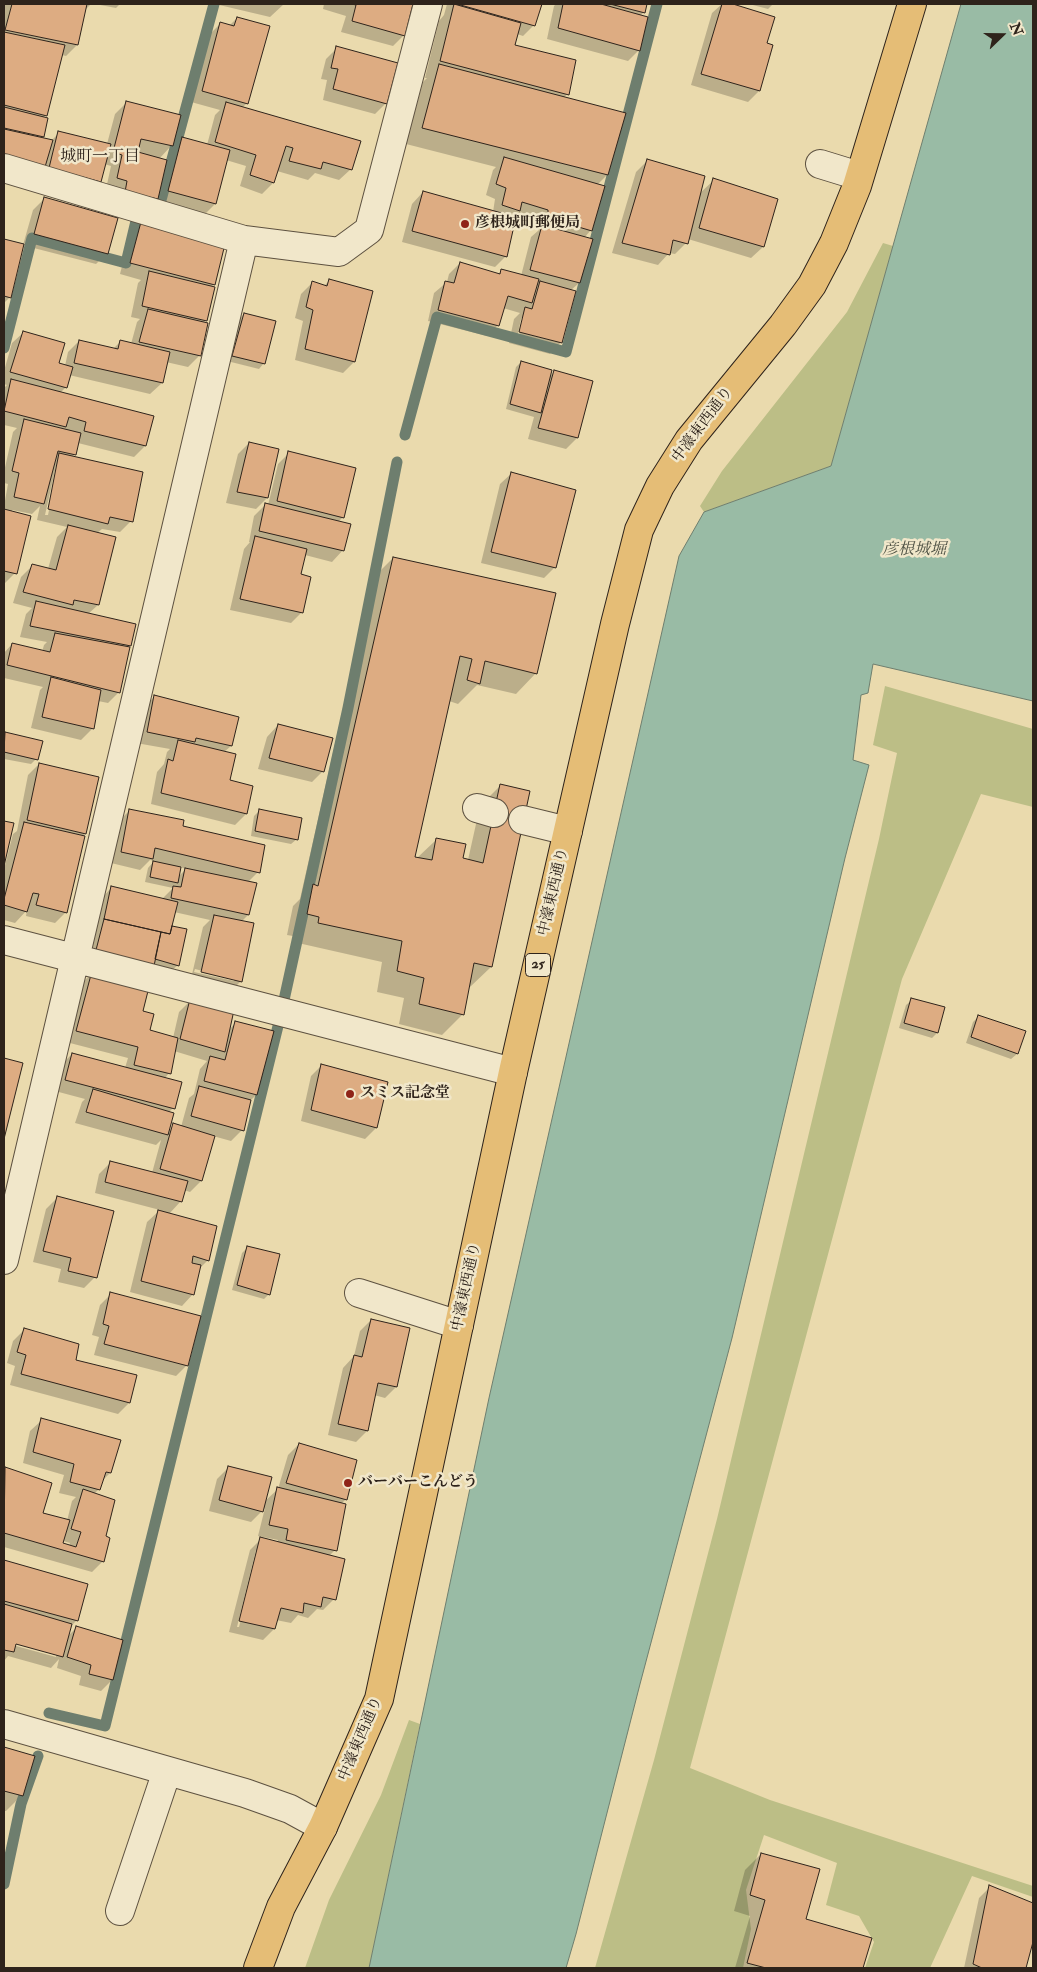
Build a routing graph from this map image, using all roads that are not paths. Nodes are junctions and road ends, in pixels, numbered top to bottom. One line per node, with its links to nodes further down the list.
1 (428, 4): 6 (street)
2 (912, 4): 5 (main road, 中濠東西通り / 25)
3 (820, 164): 5 (street)
4 (4, 168): 6 (street)
5 (859, 176): 8 (main road, 中濠東西通り / 25)
6 (244, 240): 10 (street)
7 (523, 820): 8 (street)
8 (568, 831): 11 (main road, 中濠東西通り / 25)
9 (4, 940): 10 (street)
10 (75, 959): 11 (street); 12 (street)
11 (513, 1072): 14 (main road, 中濠東西通り / 25)
12 (4, 1260)
13 (359, 1293): 14 (street)
14 (459, 1325): 17 (main road, 中濠東西通り / 25)
15 (4, 1724): 16 (street)
16 (167, 1771): 17 (street); 18 (street)
17 (323, 1827): 19 (main road, 中濠東西通り / 25)
18 (120, 1911)
19 (258, 1968)

